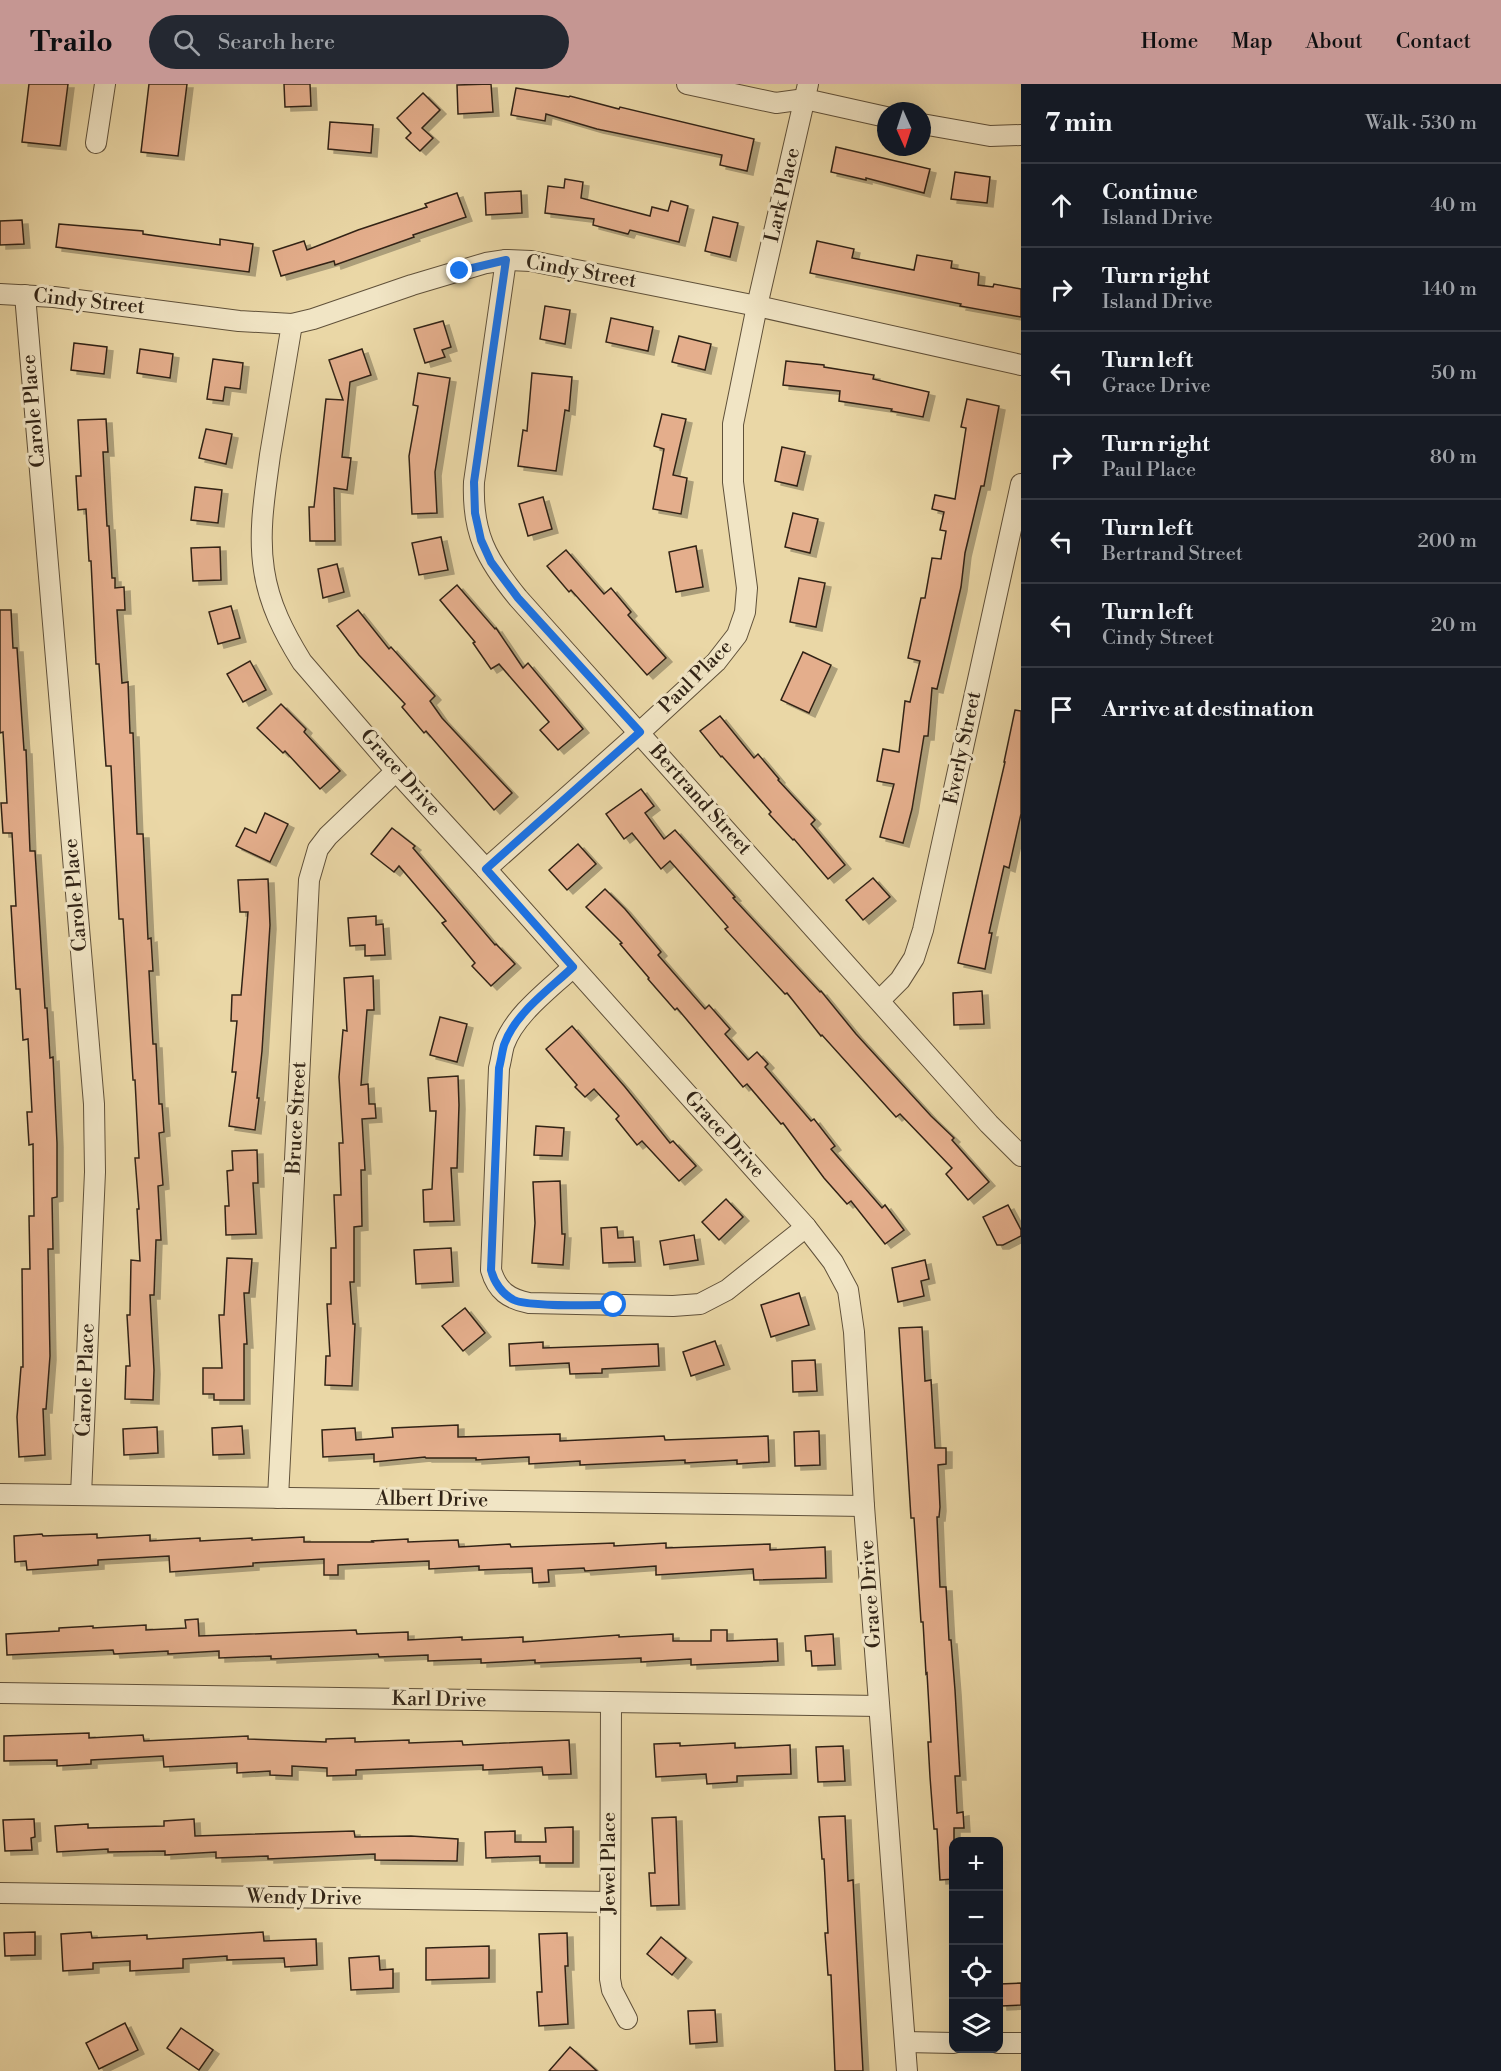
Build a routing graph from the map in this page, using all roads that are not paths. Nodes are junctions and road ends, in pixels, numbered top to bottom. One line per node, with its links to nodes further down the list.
1 (105, 84): 7 (street)
2 (687, 84): 3 (street)
3 (807, 92): 4 (street); 11 (street, Lark Place)
4 (877, 114)
5 (931, 126): 6 (street)
6 (1021, 135)
7 (96, 143)
8 (506, 260): 11 (street, Cindy Street); 12 (street, Cindy Street); 15 (street, Bertrand Street)
9 (0, 294): 10 (street, Cindy Street)
10 (25, 295): 12 (street, Cindy Street); 23 (street, Carole Place)
11 (757, 306): 13 (street, Cindy Street); 15 (street, Paul Place)
12 (292, 324): 16 (street, Grace Drive)
13 (1021, 365)
14 (1021, 484): 19 (street, Everly Street)
15 (640, 732): 17 (street, Paul Place); 19 (street, Bertrand Street)
16 (396, 771): 17 (street, Grace Drive); 24 (street, Bruce Street)
17 (486, 869): 18 (street, Grace Drive)
18 (573, 967): 21 (street, Grace Drive); 21 (street)
19 (880, 1000): 20 (street, Bertrand Street)
20 (1021, 1156)
21 (806, 1227): 25 (street, Grace Drive)
22 (0, 1494): 23 (street, Albert Drive)
23 (81, 1495): 24 (street, Albert Drive)
24 (278, 1498): 25 (street, Albert Drive)
25 (864, 1506): 28 (street, Grace Drive)
26 (0, 1693): 27 (street, Karl Drive)
27 (611, 1703): 28 (street, Karl Drive); 30 (street, Jewel Place)
28 (879, 1706): 32 (street, Grace Drive)
29 (0, 1893): 30 (street, Wendy Drive)
30 (609, 1902): 31 (street, Jewel Place)
31 (627, 2019)
32 (904, 2042): 33 (street); 36 (street, Grace Drive)
33 (949, 2043)
34 (1003, 2043): 35 (street)
35 (1021, 2043)
36 (907, 2071)

